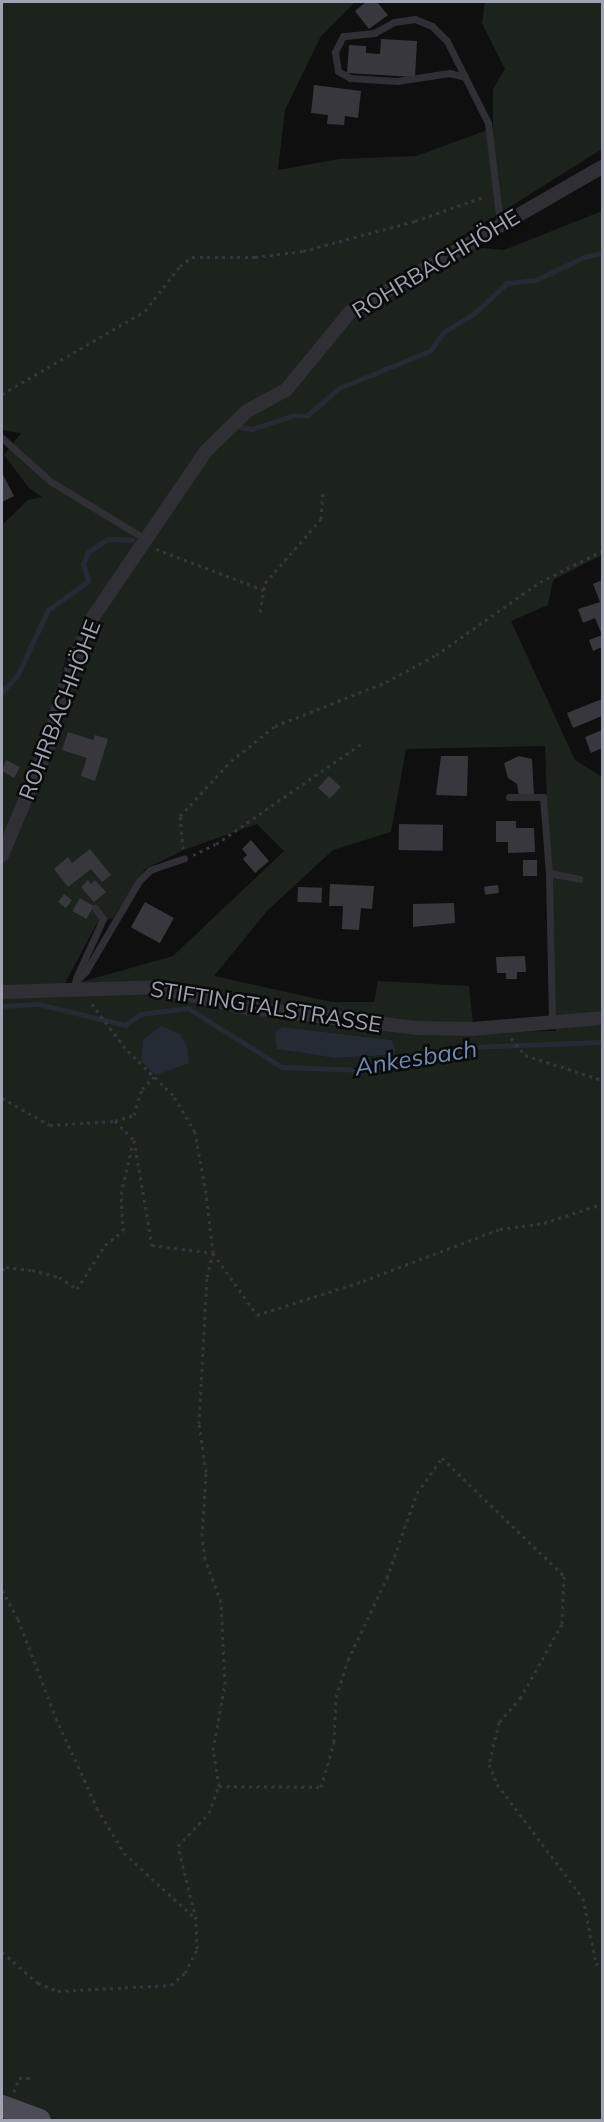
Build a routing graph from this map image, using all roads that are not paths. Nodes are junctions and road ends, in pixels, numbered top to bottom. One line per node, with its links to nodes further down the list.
1 (465, 77): 1 (lane); 3 (lane)
2 (603, 167): 3 (street, ROHRBACHHÖHE)
3 (501, 224): 5 (street, ROHRBACHHÖHE)
4 (2, 438): 5 (lane)
5 (144, 541): 7 (street, ROHRBACHHÖHE)
6 (509, 797): 9 (lane)
7 (2, 855)
8 (184, 858): 12 (lane)
9 (549, 873): 10 (lane); 15 (lane)
10 (579, 879)
11 (95, 908): 12 (lane)
12 (73, 987): 13 (street, STIFTINGTALSTRASSE); 15 (street, STIFTINGTALSTRASSE)
13 (2, 992)
14 (603, 1018): 15 (street, STIFTINGTALSTRASSE)
15 (552, 1020)
16 (5, 2107): 17 (main road)
17 (40, 2121)

